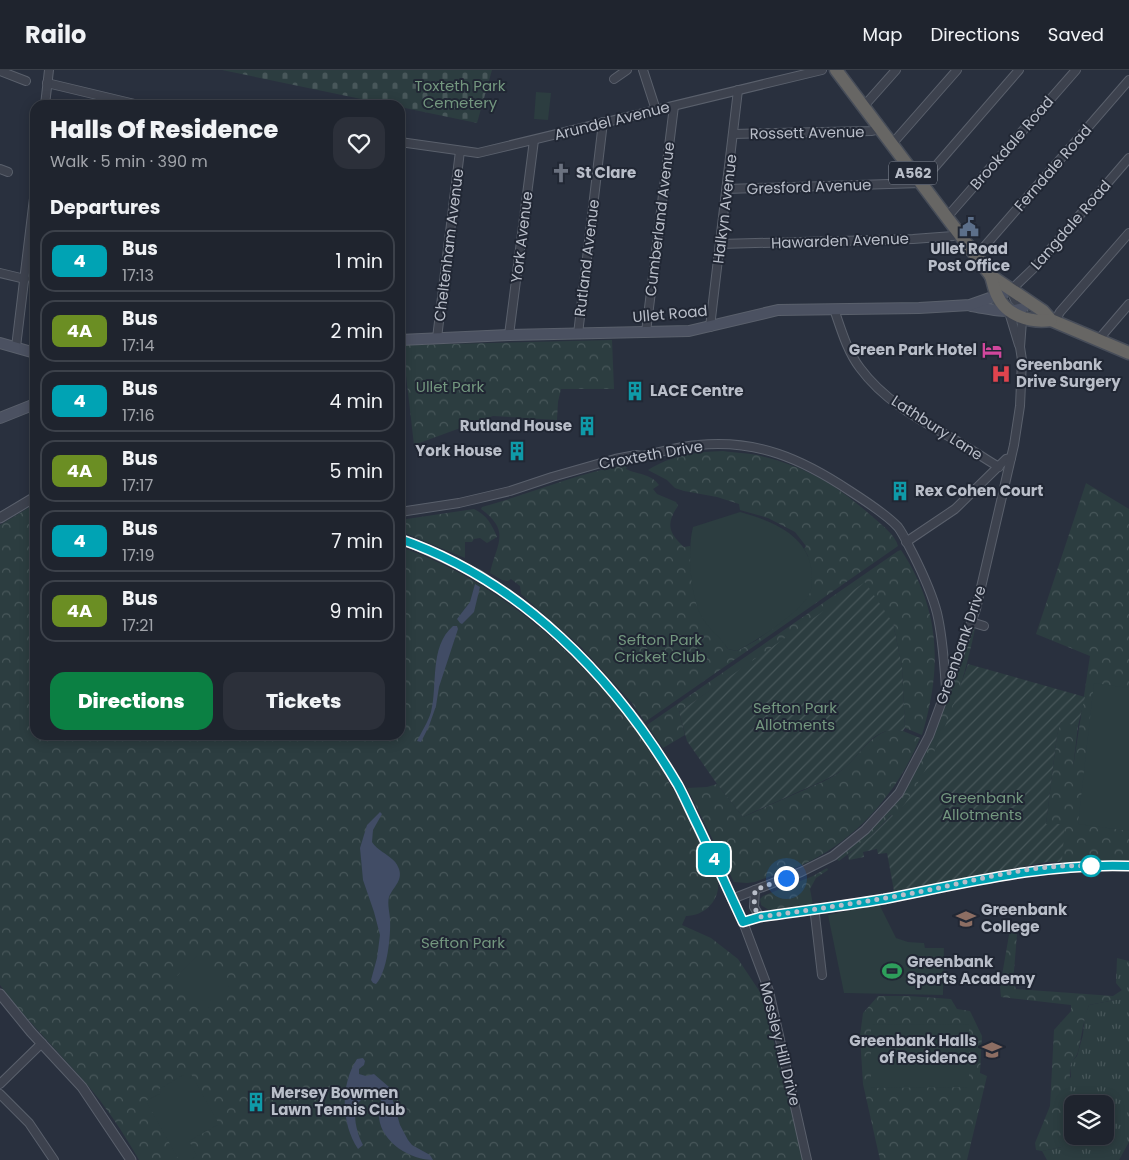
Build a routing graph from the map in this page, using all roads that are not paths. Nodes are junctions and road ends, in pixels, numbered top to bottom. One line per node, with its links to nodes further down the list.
1 (49, 70): 14 (street)
2 (627, 70): 11 (street)
3 (643, 70): 20 (street)
4 (822, 70): 15 (street, Arundel Avenue)
5 (837, 70): 19 (highway, A562)
6 (896, 70): 19 (street)
7 (957, 70): 26 (street)
8 (1019, 70): 31 (street)
9 (1076, 70): 33 (street, Brookdale Road)
10 (0, 71): 13 (street)
11 (614, 79)
12 (1129, 80): 38 (street, Ferndale Road)
13 (26, 81)
14 (47, 84): 16 (street); 17 (street)
15 (738, 90): 18 (street, Arundel Avenue); 23 (street, Halkyn Avenue)
16 (45, 100)
17 (117, 100)
18 (674, 106): 20 (street, Arundel Avenue); 51 (street, Cumberland Avenue)
19 (864, 106): 22 (highway, A562)
20 (656, 110): 21 (street, Arundel Avenue)
21 (603, 122): 24 (street, Arundel Avenue); 52 (street, Rutland Avenue)
22 (880, 129): 23 (street, Rossett Avenue); 26 (highway, A562)
23 (733, 134): 32 (street, Halkyn Avenue)
24 (534, 140): 27 (street, Arundel Avenue); 53 (street, York Avenue)
25 (405, 143): 27 (street, Arundel Avenue)
26 (892, 144): 31 (highway, A562)
27 (460, 150): 54 (street, Cheltenham Avenue)
28 (1129, 158): 42 (street, Langdale Road)
29 (0, 169): 30 (street)
30 (8, 172)
31 (921, 183): 32 (street, Gresford Avenue); 33 (highway, A562)
32 (727, 189): 37 (street, Halkyn Avenue)
33 (948, 216): 34 (highway, A562)
34 (959, 233): 37 (street, Hawarden Avenue); 38 (highway, A562)
35 (1129, 233): 49 (street)
36 (30, 234): 41 (street)
37 (720, 244): 50 (street, Halkyn Avenue)
38 (977, 255): 40 (highway, A562)
39 (0, 274): 41 (street)
40 (991, 276): 42 (highway, A562); 43 (highway, A562)
41 (25, 279): 58 (street)
42 (1011, 290): 43 (main road, Ullet Road); 48 (street); 49 (highway, A562)
43 (997, 296): 45 (main road, Ullet Road); 47 (highway, A562)
44 (1129, 304): 55 (street)
45 (970, 305): 46 (main road, Ullet Road); 47 (main road, Ullet Road)
46 (834, 309): 50 (main road, Ullet Road); 65 (street, Lathbury Lane)
47 (1009, 312): 48 (highway, A562); 59 (street)
48 (1023, 313): 49 (highway, A562); 59 (street, Greenbank Drive)
49 (1053, 320): 55 (highway, A562)
50 (710, 327): 51 (main road, Ullet Road)
51 (646, 332): 52 (main road, Ullet Road)
52 (578, 334): 53 (main road, Ullet Road)
53 (509, 335): 54 (main road, Ullet Road)
54 (437, 338): 56 (main road, Ullet Road)
55 (1099, 339): 61 (highway, A562)
56 (405, 340)
57 (0, 343): 58 (main road)
58 (16, 347): 60 (main road)
59 (1020, 347): 64 (street, Greenbank Drive)
60 (30, 351)
61 (1129, 353)
62 (30, 406): 63 (main road)
63 (0, 418)
64 (1011, 458): 65 (street); 71 (street, Greenbank Drive)
65 (999, 466): 70 (street)
66 (30, 500): 68 (street)
67 (405, 511): 70 (street, Croxteth Drive)
68 (0, 518)
69 (405, 542): 76 (street, Mossley Hill Drive)
70 (906, 542): 73 (street, Croxteth Drive)
71 (971, 622): 72 (street); 73 (street, Greenbank Drive)
72 (984, 626)
73 (946, 690): 75 (street, Greenbank Drive)
74 (1129, 866): 78 (street)
75 (755, 890): 76 (street, Greenbank Drive); 78 (street)
76 (732, 900): 79 (street, Mossley Hill Drive)
77 (815, 916): 80 (street)
78 (760, 917): 79 (street)
79 (743, 922): 87 (street, Mossley Hill Drive)
80 (822, 974)
81 (0, 994): 82 (street)
82 (42, 1043): 83 (street); 86 (street)
83 (0, 1084)
84 (0, 1094): 85 (street)
85 (54, 1160)
86 (131, 1160)
87 (807, 1160)

